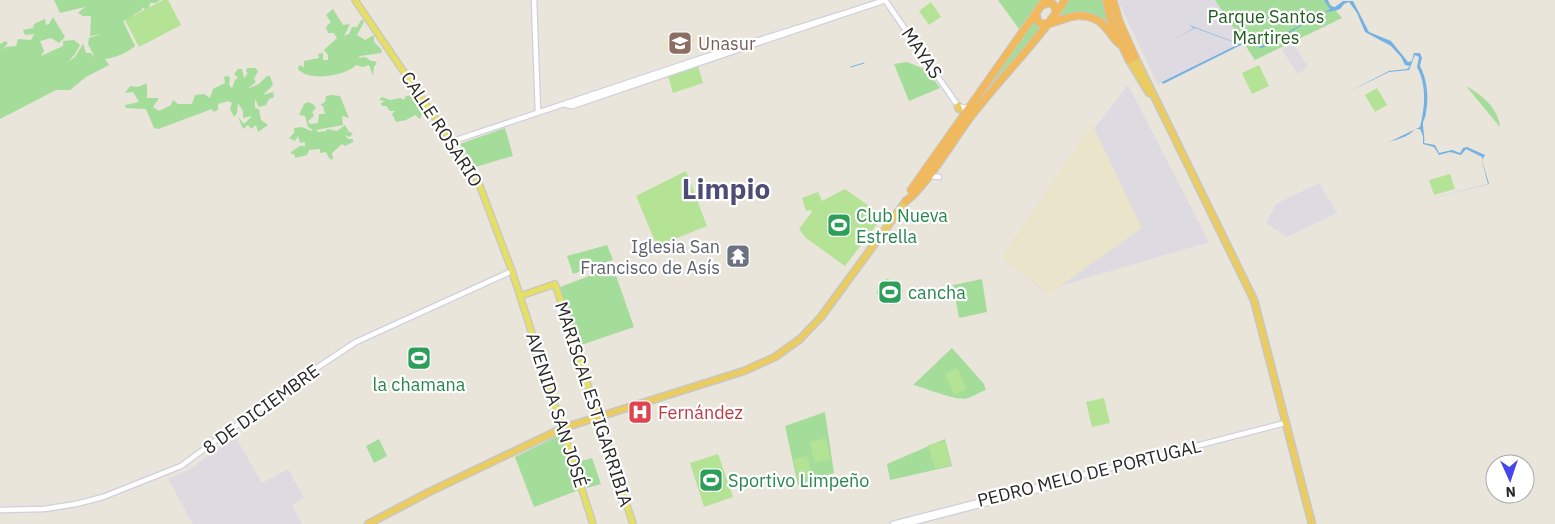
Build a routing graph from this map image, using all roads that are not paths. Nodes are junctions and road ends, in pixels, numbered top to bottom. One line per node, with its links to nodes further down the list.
1 (355, 0): 18 (main road, CALLE ROSARIO)
2 (534, 0): 15 (street)
3 (1055, 0): 10 (highway)
4 (1065, 0): 10 (highway)
5 (1106, 0): 11 (highway)
6 (1113, 0): 12 (highway)
7 (884, 1): 14 (street, MAYAS); 15 (street)
8 (1042, 3): 9 (highway); 10 (highway)
9 (1036, 12): 10 (highway); 13 (highway)
10 (1054, 16): 11 (highway); 13 (highway)
11 (1121, 45): 12 (highway)
12 (1132, 58): 23 (highway)
13 (979, 101): 14 (street); 16 (highway); 17 (highway)
14 (958, 108): 16 (highway); 17 (highway)
15 (538, 112): 18 (street)
16 (967, 112): 17 (highway)
17 (955, 132): 19 (highway); 19 (highway)
18 (453, 141): 20 (main road, CALLE ROSARIO)
19 (906, 201): 22 (highway)
20 (512, 271): 21 (main road, CALLE ROSARIO); 25 (street, 8 DE DICIEMBRE)
21 (520, 296): 22 (main road, MARISCAL ESTIGARRIBIA); 24 (main road, AVENIDA SAN JOSÉ)
22 (599, 417): 24 (highway); 29 (main road, MARISCAL ESTIGARRIBIA)
23 (1286, 424): 26 (street, PEDRO MELO DE PORTUGAL); 32 (highway)
24 (563, 428): 27 (highway); 28 (main road, AVENIDA SAN JOSÉ)
25 (0, 510)
26 (936, 514): 30 (street, PEDRO MELO DE PORTUGAL); 31 (street, PEDRO MELO DE PORTUGAL)
27 (368, 524)
28 (593, 524)
29 (633, 524)
30 (892, 524)
31 (906, 524)
32 (1312, 524)

